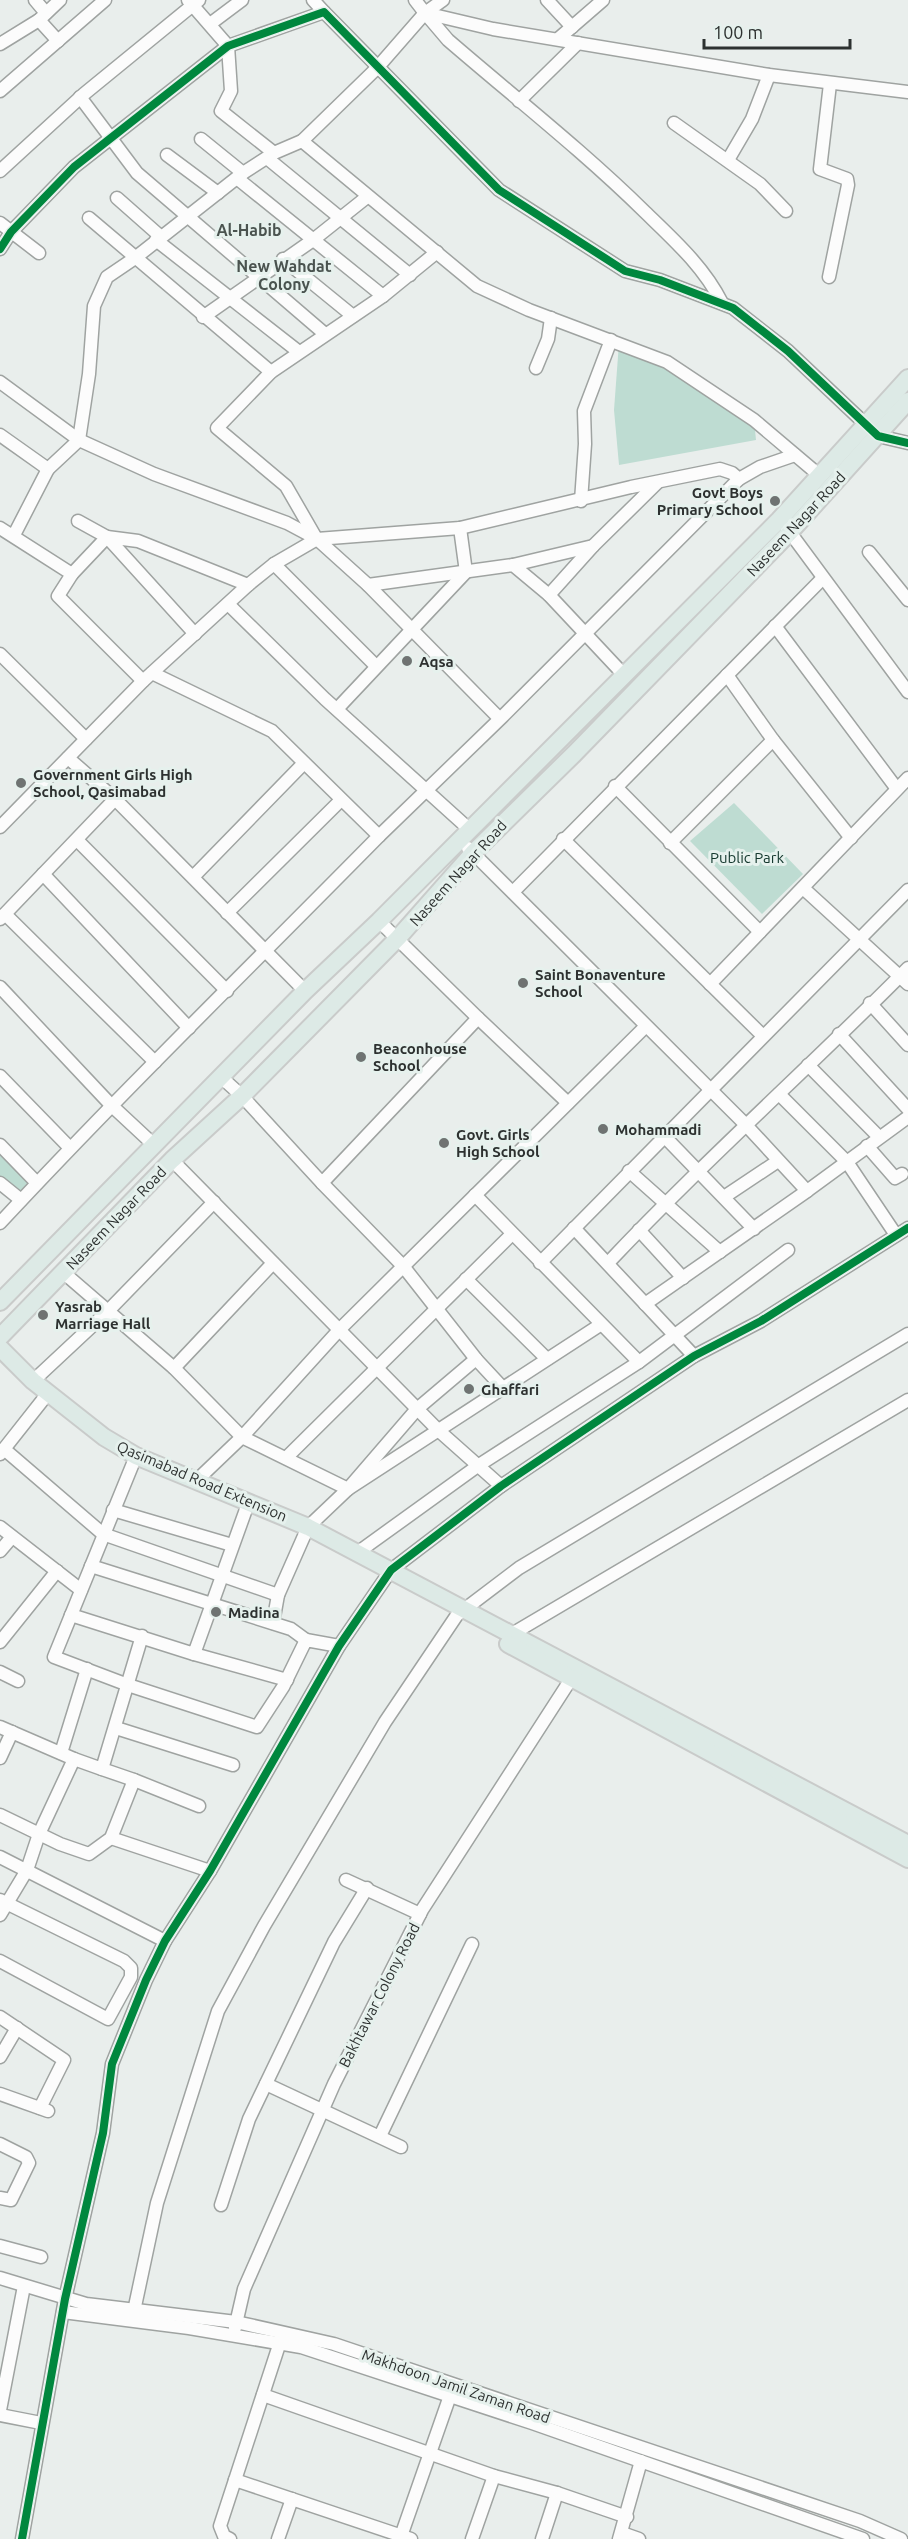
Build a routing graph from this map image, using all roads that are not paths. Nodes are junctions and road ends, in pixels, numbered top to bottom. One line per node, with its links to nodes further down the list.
1 (35, 0): 13 (street)
2 (60, 0): 13 (street)
3 (105, 0): 17 (street)
4 (242, 0): 14 (street)
5 (313, 0): 11 (street)
6 (415, 0): 12 (street)
7 (443, 0): 12 (street)
8 (547, 0): 15 (street)
9 (603, 0): 15 (street)
10 (193, 2): 14 (street); 26 (street)
11 (324, 12): 20 (street); 21 (street)
12 (425, 13): 16 (street); 21 (street); 27 (street)
13 (42, 17): 17 (street); 19 (street)
14 (210, 24): 20 (street)
15 (572, 27): 16 (street)
16 (558, 39): 18 (street)
17 (58, 41): 24 (street)
18 (578, 43): 22 (street); 27 (street)
19 (0, 44)
20 (228, 46): 29 (street); 33 (street)
21 (377, 68): 31 (street); 58 (street)
22 (769, 75): 23 (street); 34 (street)
23 (830, 84): 25 (street); 54 (street)
24 (0, 92)
25 (908, 92)
26 (80, 97): 29 (street); 35 (street)
27 (519, 101): 58 (street)
28 (674, 123): 34 (street)
29 (111, 136): 41 (street); 45 (street)
30 (201, 139): 36 (street)
31 (302, 141): 33 (street); 38 (street)
32 (167, 155): 37 (street)
33 (270, 156): 36 (street); 43 (street)
34 (728, 160): 40 (street)
35 (0, 171)
36 (241, 176): 37 (street); 47 (street)
37 (218, 194): 41 (street)
38 (367, 197): 43 (street); 49 (street)
39 (117, 198): 46 (street)
40 (786, 211)
41 (188, 216): 46 (street); 55 (street)
42 (89, 218): 51 (street)
43 (341, 218): 47 (street); 53 (street)
44 (0, 223): 45 (street)
45 (11, 232): 48 (street); 50 (street)
46 (158, 238): 51 (street); 57 (street)
47 (313, 240): 52 (street); 56 (street)
48 (0, 249)
49 (437, 252): 53 (street); 61 (street)
50 (39, 253)
51 (135, 258): 60 (street); 73 (street)
52 (283, 259): 55 (street); 59 (street)
53 (410, 275): 56 (street)
54 (829, 277)
55 (258, 278): 57 (street); 62 (street)
56 (382, 296): 59 (street)
57 (229, 298): 60 (street); 64 (street)
58 (722, 303): 70 (street)
59 (353, 316): 62 (street)
60 (203, 317): 66 (street)
61 (551, 318): 63 (street); 65 (street)
62 (325, 334): 64 (street)
63 (611, 340): 75 (street); 80 (street)
64 (299, 352): 66 (street)
65 (536, 368)
66 (271, 372): 87 (street)
67 (908, 378): 70 (main road, Naseem Nagar Road)
68 (0, 382): 73 (street)
69 (908, 401): 72 (main road, Naseem Nagar Road)
70 (865, 423): 72 (street); 77 (main road, Naseem Nagar Road)
71 (0, 435): 76 (street)
72 (878, 436): 74 (street); 82 (main road, Naseem Nagar Road)
73 (79, 440): 76 (street); 87 (street)
74 (908, 443)
75 (795, 455): 77 (street); 78 (street)
76 (48, 469): 85 (street)
77 (819, 475): 82 (main road, Naseem Nagar Road)
78 (740, 479): 79 (street); 102 (street)
79 (657, 483): 80 (street); 88 (street)
80 (581, 501): 84 (street)
81 (78, 521): 86 (street)
82 (784, 526): 94 (street); 106 (main road, Naseem Nagar Road); 129 (main road, Naseem Nagar Road)
83 (0, 528): 85 (street)
84 (460, 528): 87 (street); 92 (street)
85 (14, 535): 93 (street)
86 (107, 537): 93 (street); 95 (street); 103 (street)
87 (317, 539): 90 (street); 96 (street)
88 (593, 546): 91 (street); 97 (street)
89 (869, 552): 98 (street)
90 (274, 564): 95 (street); 105 (street)
91 (513, 564): 92 (street); 97 (street)
92 (466, 572): 96 (street); 101 (street)
93 (72, 574): 108 (street)
94 (822, 579): 100 (street); 109 (street)
95 (248, 585): 99 (street)
96 (368, 585): 101 (street)
97 (549, 595): 102 (street)
98 (908, 600)
99 (228, 604): 103 (street); 110 (street)
100 (775, 626): 107 (street); 118 (street)
101 (412, 631): 105 (street); 111 (street)
102 (584, 632): 106 (street); 111 (street)
103 (195, 634): 108 (street)
104 (0, 654): 112 (street)
105 (376, 666): 110 (street)
106 (624, 675): 123 (main road, Naseem Nagar Road)
107 (726, 675): 113 (street); 117 (street)
108 (148, 677): 112 (street); 115 (street)
109 (908, 692)
110 (337, 709): 119 (street)
111 (500, 718): 119 (street)
112 (86, 739): 114 (street)
113 (773, 740): 125 (street); 128 (street)
114 (68, 758): 120 (street); 122 (street)
115 (304, 763): 121 (street); 131 (street)
116 (908, 778): 118 (street)
117 (615, 786): 126 (street); 128 (street)
118 (897, 789): 125 (street)
119 (427, 790): 123 (street); 124 (street)
120 (116, 799): 127 (street); 131 (street)
121 (342, 800): 124 (street); 135 (street)
122 (0, 827)
123 (463, 834): 129 (street); 137 (main road, Naseem Nagar Road)
124 (379, 836): 141 (street)
125 (850, 838): 132 (street)
126 (563, 839): 134 (street); 143 (street)
127 (77, 840): 130 (street); 145 (street)
128 (670, 843): 138 (street)
129 (473, 853): 134 (street); 139 (main road, Naseem Nagar Road)
130 (44, 874): 136 (street); 150 (street)
131 (193, 877): 135 (street)
132 (803, 888): 138 (street); 140 (street)
133 (908, 890): 140 (street)
134 (513, 892): 149 (street)
135 (226, 913): 141 (street)
136 (2, 917): 154 (street)
137 (379, 921): 139 (street); 146 (main road, Naseem Nagar Road)
138 (760, 932): 143 (street)
139 (398, 938): 148 (street); 160 (main road, Naseem Nagar Road)
140 (860, 938): 142 (street); 152 (street)
141 (266, 951): 145 (street); 146 (street)
142 (905, 976): 147 (street)
143 (710, 984): 152 (street)
144 (0, 987): 162 (street)
145 (228, 991): 150 (street)
146 (305, 991): 157 (main road, Naseem Nagar Road)
147 (870, 1003): 151 (street); 153 (street)
148 (478, 1018): 161 (street); 180 (street)
149 (645, 1027): 158 (street); 161 (street)
150 (189, 1028): 154 (street)
151 (839, 1034): 155 (street); 163 (street)
152 (762, 1035): 158 (street)
153 (908, 1045)
154 (155, 1062): 162 (street)
155 (808, 1065): 159 (street); 167 (street)
156 (0, 1076): 171 (street)
157 (221, 1077): 160 (street); 169 (main road, Naseem Nagar Road)
158 (710, 1089): 165 (street); 166 (street)
159 (779, 1094): 165 (street); 174 (street)
160 (242, 1096): 172 (main road, Naseem Nagar Road); 180 (street)
161 (568, 1103): 182 (street)
162 (111, 1105): 169 (street); 171 (street)
163 (908, 1109)
164 (908, 1117): 167 (street)
165 (745, 1124): 173 (street); 175 (street)
166 (664, 1136): 175 (street); 176 (street)
167 (879, 1137): 170 (street)
168 (0, 1145): 179 (street)
169 (154, 1145): 172 (main road); 203 (main road, Naseem Nagar Road)
170 (867, 1146): 174 (street); 177 (street)
171 (70, 1148): 179 (street)
172 (172, 1160): 185 (street); 200 (main road, Naseem Nagar Road)
173 (778, 1161): 181 (street); 183 (street)
174 (847, 1162): 181 (street); 193 (street)
175 (700, 1170): 183 (street); 186 (street)
176 (629, 1171): 186 (street); 188 (street)
177 (906, 1177)
178 (0, 1183): 184 (street)
179 (38, 1183): 184 (street)
180 (322, 1184): 199 (street)
181 (807, 1191): 190 (street)
182 (475, 1195): 192 (street); 199 (street)
183 (724, 1197): 190 (street)
184 (21, 1200): 187 (street)
185 (214, 1202): 196 (street); 206 (street)
186 (664, 1203): 191 (street); 195 (street)
187 (0, 1223)
188 (574, 1228): 197 (street); 198 (street)
189 (908, 1228): 193 (street)
190 (754, 1229): 195 (street)
191 (639, 1230): 198 (street); 201 (street)
192 (512, 1234): 197 (street); 202 (street)
193 (896, 1235): 213 (street)
194 (788, 1250): 210 (street)
195 (720, 1252): 201 (street)
196 (273, 1263): 208 (street); 217 (street)
197 (540, 1263): 207 (street)
198 (608, 1263): 204 (street)
199 (403, 1266): 205 (street); 208 (street)
200 (64, 1272): 206 (street); 211 (main road, Naseem Nagar Road)
201 (683, 1278): 204 (street)
202 (466, 1279): 205 (street); 215 (street)
203 (0, 1302)
204 (645, 1304): 210 (street)
205 (436, 1309): 214 (street); 218 (street)
206 (108, 1311): 217 (street); 219 (street)
207 (600, 1325): 215 (street); 216 (street)
208 (340, 1329): 218 (street); 225 (street)
209 (908, 1334): 249 (street)
210 (674, 1335): 213 (street); 216 (street)
211 (0, 1337)
212 (0, 1348): 219 (main road, Qasimabad Road Extension)
213 (694, 1356): 231 (street)
214 (476, 1359): 220 (street); 223 (street)
215 (547, 1359): 220 (street)
216 (639, 1362): 229 (street)
217 (174, 1368): 225 (street)
218 (377, 1368): 223 (street); 228 (street)
219 (33, 1381): 221 (main road, Qasimabad Road Extension)
220 (502, 1387): 224 (street)
221 (49, 1392): 226 (street); 227 (main road, Qasimabad Road Extension)
222 (908, 1400): 252 (street)
223 (417, 1409): 224 (street); 232 (street)
224 (438, 1430): 229 (street); 232 (street)
225 (242, 1437): 228 (street); 230 (street)
226 (2, 1452): 237 (street)
227 (136, 1456): 230 (main road, Qasimabad Road Extension); 234 (street)
228 (286, 1458): 232 (street)
229 (479, 1465): 231 (street); 241 (street)
230 (196, 1481): 233 (main road, Qasimabad Road Extension)
231 (501, 1486): 243 (street)
232 (348, 1489): 236 (street)
233 (249, 1501): 236 (main road, Qasimabad Road Extension); 239 (street)
234 (113, 1510): 237 (street); 239 (street)
235 (0, 1527): 238 (street)
236 (308, 1527): 241 (main road, Qasimabad Road Extension); 247 (street)
237 (103, 1534): 242 (street); 245 (street)
238 (12, 1537): 240 (street); 244 (street)
239 (232, 1545): 245 (street)
240 (0, 1551)
241 (357, 1553): 243 (main road, Qasimabad Road Extension)
242 (91, 1566): 246 (street); 248 (street)
243 (391, 1570): 249 (main road, Qasimabad Road Extension); 256 (street)
244 (57, 1571): 246 (street); 255 (street)
245 (222, 1575): 247 (street); 248 (street)
246 (81, 1590): 250 (street)
247 (278, 1595): 251 (street)
248 (212, 1604): 251 (street); 257 (street)
249 (461, 1612): 252 (main road); 260 (main road); 306 (street)
250 (71, 1615): 253 (street); 258 (street)
251 (273, 1623): 254 (street)
252 (512, 1634): 277 (main road)
253 (142, 1636): 257 (street); 263 (street)
254 (306, 1640): 256 (street); 261 (street)
255 (0, 1641)
256 (339, 1646): 281 (street)
257 (194, 1654): 261 (street)
258 (87, 1670): 263 (street); 267 (street)
259 (0, 1672): 262 (street)
260 (571, 1679): 279 (main road); 285 (street, Bakhtawar Colony Road)
261 (287, 1680): 263 (street)
262 (18, 1681)
263 (128, 1685): 265 (street)
264 (0, 1727): 266 (street)
265 (116, 1728): 270 (street); 271 (street)
266 (12, 1732): 267 (street); 268 (street)
267 (61, 1754): 269 (street)
268 (0, 1758)
269 (74, 1760): 271 (street); 275 (street)
270 (233, 1765)
271 (102, 1769): 272 (street)
272 (134, 1779): 273 (street); 276 (street)
273 (198, 1806)
274 (0, 1815): 275 (street)
275 (39, 1834): 276 (street); 280 (street)
276 (111, 1838): 281 (street)
277 (908, 1844)
278 (0, 1857): 280 (street)
279 (908, 1858)
280 (27, 1870): 284 (street); 287 (street)
281 (210, 1871): 287 (street)
282 (346, 1880): 283 (street)
283 (367, 1888): 285 (street); 293 (street)
284 (3, 1901): 286 (street); 289 (street)
285 (420, 1914): 295 (street, Bakhtawar Colony Road)
286 (0, 1915)
287 (165, 1941): 305 (street)
288 (472, 1944): 296 (street)
289 (0, 1961)
290 (0, 2017): 291 (street)
291 (17, 2028): 292 (street); 294 (street)
292 (0, 2057)
293 (266, 2084): 295 (street); 300 (street)
294 (0, 2094)
295 (323, 2109): 296 (street); 307 (street, Bakhtawar Colony Road)
296 (380, 2136): 298 (street)
297 (0, 2144): 299 (street)
298 (401, 2146)
299 (0, 2198)
300 (221, 2205)
301 (0, 2246): 302 (street)
302 (41, 2257)
303 (0, 2278): 304 (street, Makhdoon Jamil Zaman Road)
304 (24, 2286): 305 (street, Makhdoon Jamil Zaman Road); 312 (street)
305 (64, 2305): 306 (street, Makhdoon Jamil Zaman Road); 308 (street, Makhdoon Jamil Zaman Road); 313 (street)
306 (134, 2311): 307 (street, Makhdoon Jamil Zaman Road)
307 (236, 2322): 308 (street, Bakhtawar Colony Road); 309 (street, Makhdoon Jamil Zaman Road)
308 (235, 2335): 309 (street, Makhdoon Jamil Zaman Road)
309 (282, 2336): 310 (street, Makhdoon Jamil Zaman Road); 311 (street)
310 (451, 2391): 314 (street, Makhdoon Jamil Zaman Road); 315 (street)
311 (263, 2395): 315 (street); 318 (street)
312 (0, 2413): 313 (street)
313 (41, 2423): 324 (street)
314 (608, 2444): 316 (street, Makhdoon Jamil Zaman Road); 331 (street, Makhdoon Jamil Zaman Road)
315 (428, 2454): 317 (street); 323 (street)
316 (641, 2462): 321 (street); 330 (street, Makhdoon Jamil Zaman Road)
317 (494, 2476): 319 (street); 327 (street)
318 (235, 2480): 320 (street); 325 (street)
319 (557, 2493): 321 (street); 328 (street)
320 (292, 2499): 323 (street); 326 (street)
321 (627, 2517): 322 (street)
322 (621, 2536): 329 (street)
323 (404, 2538)
324 (22, 2539)
325 (230, 2539)
326 (278, 2539)
327 (472, 2539)
328 (542, 2539)
329 (639, 2539)
330 (863, 2539)
331 (901, 2539)

